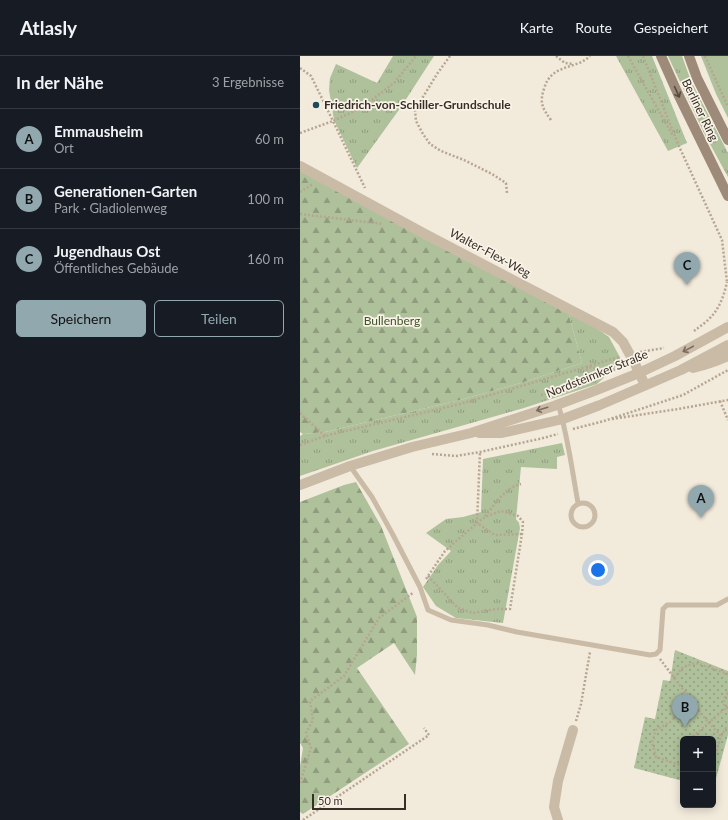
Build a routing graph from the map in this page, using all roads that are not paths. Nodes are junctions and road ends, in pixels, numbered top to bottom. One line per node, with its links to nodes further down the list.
1 (661, 56): 5 (main road, Berliner Ring, one-way to 5)
2 (689, 56): 3 (main road, Berliner Ring)
3 (728, 140)
4 (300, 166): 9 (street, Walter-Flex-Weg)
5 (727, 196)
6 (726, 327): 9 (street, Nordsteimker Straße, one-way to 9)
7 (728, 345): 10 (street, Nordsteimker Straße)
8 (728, 356): 10 (street)
9 (637, 368): 11 (street, Walter-Flex-Weg); 12 (street, Nordsteimker Straße)
10 (681, 370): 11 (street, Nordsteimker Straße)
11 (644, 385): 13 (street, Nordsteimker Straße)
12 (558, 404): 13 (lane); 14 (street, Nordsteimker Straße, one-way to 14)
13 (563, 419): 14 (street, Nordsteimker Straße); 17 (lane)
14 (471, 433): 15 (street, Nordsteimker Straße)
15 (350, 466): 16 (street, Nordsteimker Straße); 18 (lane)
16 (300, 485)
17 (578, 503): 17 (lane)
18 (728, 598)
19 (573, 730): 20 (street)
20 (558, 820)

